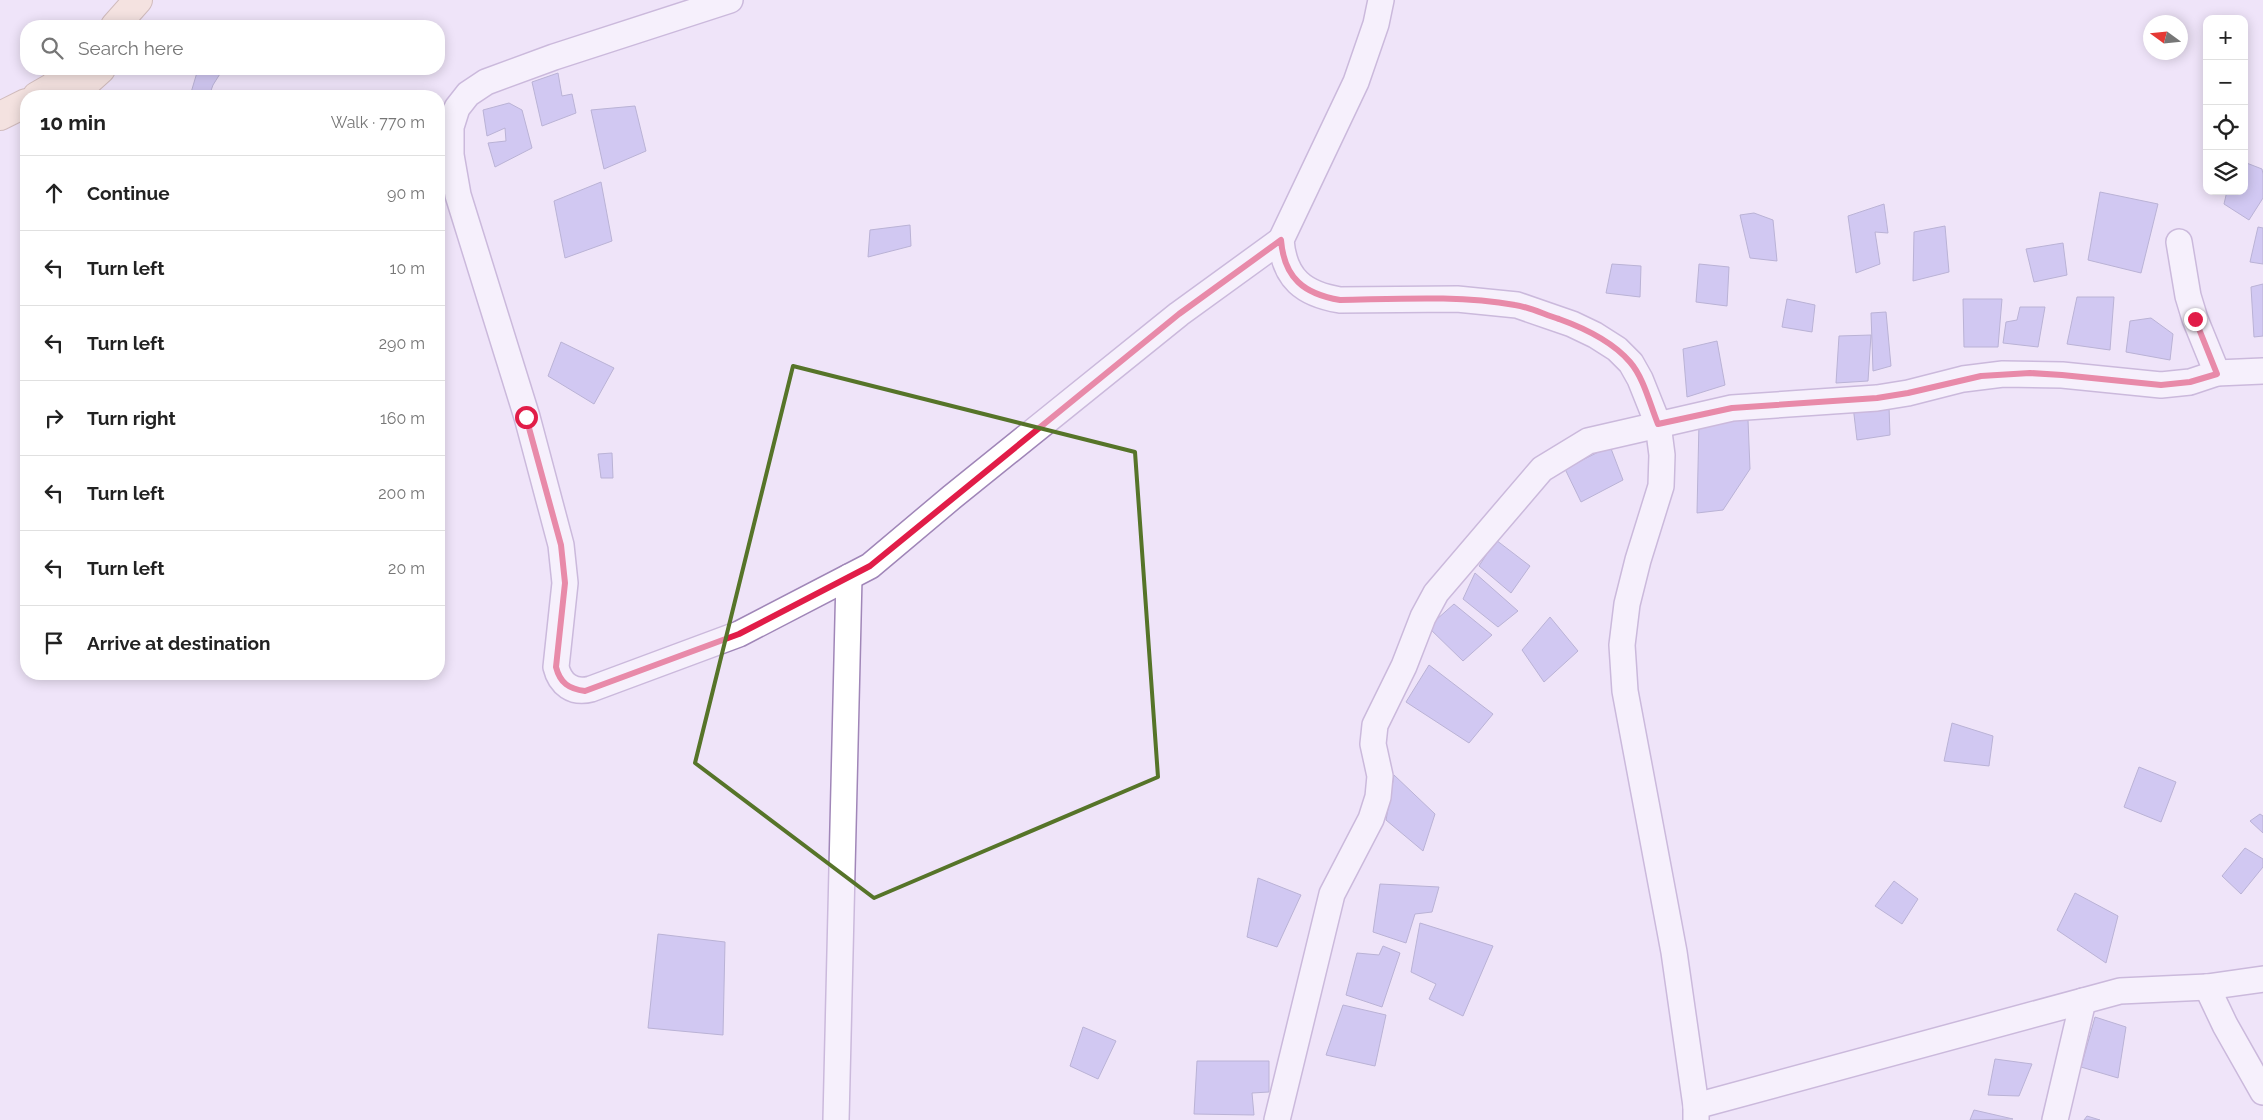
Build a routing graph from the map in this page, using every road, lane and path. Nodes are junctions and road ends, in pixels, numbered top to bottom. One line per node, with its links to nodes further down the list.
1 (138, 0): 5 (main road)
2 (156, 0): 6 (main road)
3 (730, 0): 20 (street)
4 (1381, 0): 15 (street)
5 (120, 20)
6 (141, 20)
7 (66, 75): 9 (main road)
8 (95, 75): 10 (main road)
9 (48, 90)
10 (78, 90)
11 (20, 106): 12 (main road)
12 (0, 116)
13 (20, 126): 14 (main road)
14 (0, 135)
15 (1281, 240): 19 (street); 20 (street)
16 (2180, 242): 18 (street)
17 (2263, 371): 18 (street)
18 (2217, 374): 19 (street)
19 (1658, 424): 25 (street); 27 (street)
20 (849, 577): 26 (street)
21 (2263, 979): 22 (street)
22 (2207, 986): 23 (street); 24 (street)
23 (2083, 1001): 25 (street); 28 (street)
24 (2263, 1092)
25 (1696, 1113)
26 (836, 1120)
27 (1276, 1120)
28 (2055, 1120)

